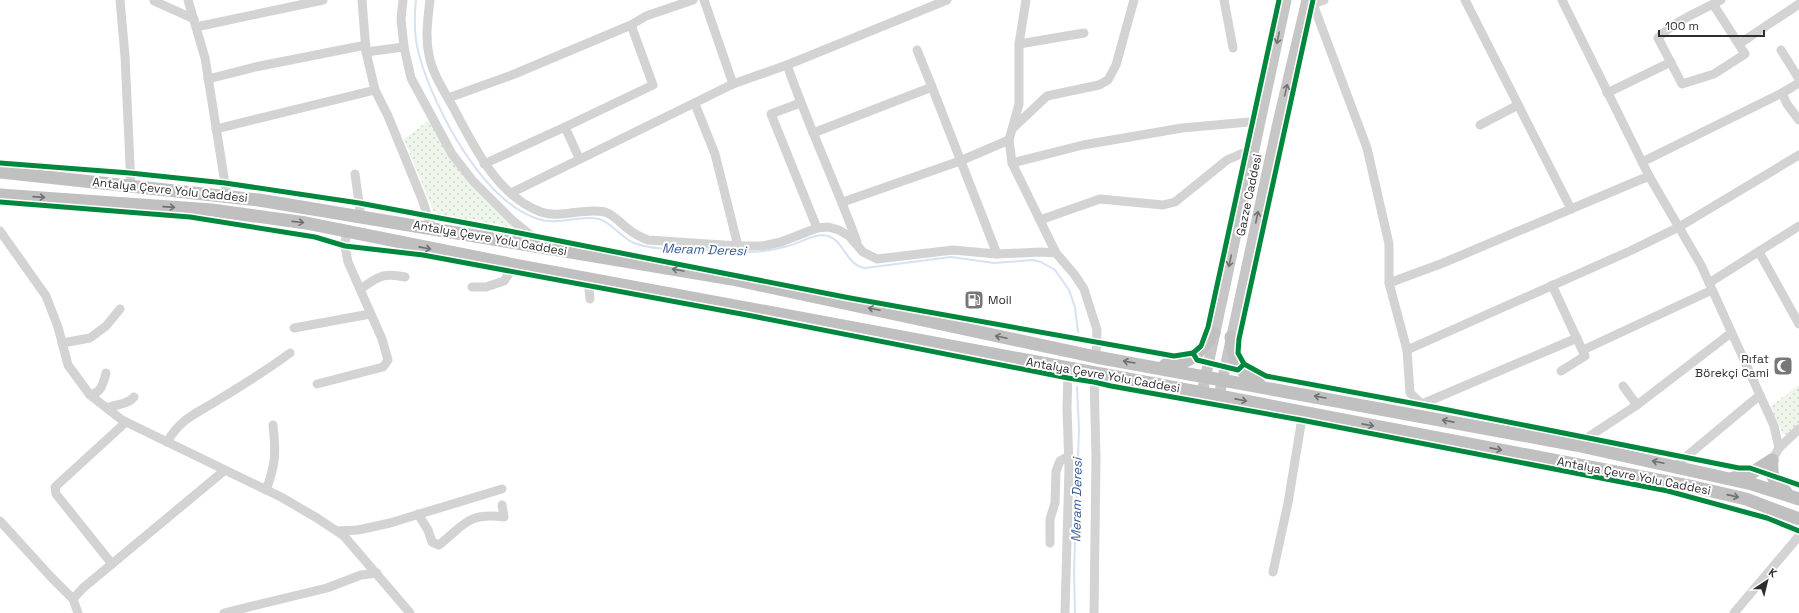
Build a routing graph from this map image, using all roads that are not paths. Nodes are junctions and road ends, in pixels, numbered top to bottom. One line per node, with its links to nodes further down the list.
1 (120, 0): 65 (street)
2 (188, 0): 23 (street)
3 (323, 0): 23 (street)
4 (362, 0): 30 (street)
5 (403, 0): 28 (street)
6 (430, 0): 43 (street)
7 (662, 0): 22 (street)
8 (693, 0): 22 (street)
9 (704, 0): 38 (street)
10 (946, 0): 34 (street)
11 (1026, 0): 26 (street)
12 (1134, 0): 52 (street)
13 (1224, 0): 29 (street)
14 (1286, 0): 48 (main road, Gazze Caddesi, one-way to 48)
15 (1324, 0): 19 (street)
16 (1465, 0): 46 (street)
17 (1562, 0): 41 (street)
18 (154, 1): 23 (street)
19 (1309, 2): 88 (street); 100 (main road, Gazze Caddesi, one-way to 19)
20 (1717, 2): 27 (street); 33 (street)
21 (1799, 4): 27 (street)
22 (668, 8): 24 (street)
23 (195, 23): 35 (street)
24 (631, 25): 43 (street); 50 (street)
25 (1084, 33): 26 (street)
26 (1019, 44): 52 (street)
27 (1739, 44): 33 (street)
28 (404, 47): 30 (street); 81 (street)
29 (1233, 48)
30 (366, 49): 35 (street); 40 (street)
31 (917, 50): 39 (street)
32 (1781, 50): 36 (street)
33 (1671, 62): 41 (street)
34 (787, 65): 38 (street); 44 (street)
35 (208, 79): 51 (street)
36 (1799, 79)
37 (1799, 83): 42 (street)
38 (733, 84): 45 (street)
39 (932, 87): 53 (street); 58 (street)
40 (375, 90): 51 (street); 76 (street)
41 (1607, 93): 59 (street)
42 (1782, 93): 47 (street); 59 (street)
43 (448, 98): 61 (street)
44 (800, 102): 53 (street); 74 (street)
45 (695, 104): 57 (street); 80 (street)
46 (1518, 105): 49 (street); 70 (street)
47 (1799, 120)
48 (1260, 121): 55 (main road, Gazze Caddesi); 60 (street)
49 (1480, 125)
50 (565, 127): 57 (street); 61 (street)
51 (216, 129): 68 (street)
52 (1012, 129): 54 (street)
53 (813, 133): 69 (street)
54 (1009, 140): 58 (street); 60 (street)
55 (1254, 153): 72 (street); 98 (main road, Gazze Caddesi, one-way to 98)
56 (1799, 155): 75 (street)
57 (579, 158): 66 (street)
58 (960, 161): 69 (street); 84 (street)
59 (1642, 162): 64 (street)
60 (1012, 163): 72 (street)
61 (484, 164): 66 (street)
62 (0, 172): 65 (highway, Antalya Çevre Yolu Caddesi)
63 (355, 174): 71 (street)
64 (1649, 176): 70 (street); 75 (street)
65 (131, 186): 68 (highway, Antalya Çevre Yolu Caddesi)
66 (511, 193): 80 (street)
67 (0, 195): 78 (highway, Antalya Çevre Yolu Caddesi, one-way to 78)
68 (227, 196): 71 (highway, Antalya Çevre Yolu Caddesi)
69 (843, 202): 79 (street)
70 (1572, 209): 88 (street)
71 (361, 217): 76 (highway, Antalya Çevre Yolu Caddesi)
72 (1040, 220): 83 (street)
73 (1799, 226): 82 (street)
74 (817, 228): 79 (street); 80 (street)
75 (1679, 228): 89 (street); 90 (street)
76 (432, 229): 81 (highway, Antalya Çevre Yolu Caddesi)
77 (0, 231): 102 (street)
78 (346, 232): 85 (highway, Antalya Çevre Yolu Caddesi, one-way to 85); 92 (street)
79 (858, 244): 84 (street)
80 (738, 246)
81 (546, 248): 106 (highway, Antalya Çevre Yolu Caddesi, one-way to 81)
82 (1759, 252): 90 (street); 96 (street)
83 (1056, 253): 84 (street); 106 (street)
84 (997, 254)
85 (515, 265): 87 (highway, Antalya Çevre Yolu Caddesi); 91 (street)
86 (405, 277): 92 (street)
87 (588, 279): 93 (street); 108 (highway, Antalya Çevre Yolu Caddesi)
88 (1389, 283): 103 (street)
89 (1552, 285): 101 (street); 103 (street)
90 (1710, 286): 99 (street); 104 (street)
91 (472, 287)
92 (360, 289): 95 (street)
93 (590, 299)
94 (120, 309): 102 (street)
95 (370, 314): 97 (street); 114 (street)
96 (1799, 324)
97 (294, 328)
98 (1214, 333): 107 (highway); 112 (main road, Gazze Caddesi)
99 (1731, 333): 119 (street); 122 (street)
100 (1231, 337): 113 (main road, Gazze Caddesi); 116 (highway)
101 (1577, 338): 104 (street); 124 (street)
102 (62, 343): 118 (street)
103 (1407, 350): 124 (street)
104 (1583, 350): 109 (street)
105 (290, 353): 129 (street)
106 (1096, 357): 107 (highway, Antalya Çevre Yolu Caddesi, one-way to 106)
107 (1149, 366): 112 (highway, Antalya Çevre Yolu Caddesi)
108 (1068, 369): 111 (highway, Antalya Çevre Yolu Caddesi); 132 (street)
109 (1560, 371)
110 (106, 373): 118 (street)
111 (1094, 374): 117 (highway, Antalya Çevre Yolu Caddesi); 155 (street)
112 (1206, 376): 113 (highway, Antalya Çevre Yolu Caddesi); 117 (main road, Gazze Caddesi)
113 (1222, 380): 116 (highway, Antalya Çevre Yolu Caddesi); 120 (main road, Gazze Caddesi)
114 (317, 384)
115 (1623, 386): 122 (street)
116 (1264, 387): 124 (highway, Antalya Çevre Yolu Caddesi, one-way to 116)
117 (1202, 393): 120 (highway, Antalya Çevre Yolu Caddesi)
118 (90, 395): 123 (street)
119 (1760, 395): 131 (street); 134 (street)
120 (1219, 396): 125 (highway, Antalya Çevre Yolu Caddesi, one-way to 125)
121 (134, 398): 123 (street)
122 (1637, 405): 130 (street)
123 (107, 408): 126 (street)
124 (1421, 409): 130 (highway, Antalya Çevre Yolu Caddesi, one-way to 124)
125 (1303, 412): 142 (highway, Antalya Çevre Yolu Caddesi, one-way to 142); 148 (street)
126 (126, 422): 129 (street); 147 (street)
127 (273, 425): 138 (street)
128 (1799, 429): 131 (street)
129 (167, 442): 135 (street)
130 (1576, 445): 134 (highway, Antalya Çevre Yolu Caddesi, one-way to 130)
131 (1778, 448): 133 (street)
132 (1069, 456): 146 (street); 154 (street)
133 (1772, 460): 136 (highway); 139 (highway)
134 (1675, 466): 136 (highway, Antalya Çevre Yolu Caddesi)
135 (225, 470): 138 (street); 147 (street)
136 (1728, 479): 139 (highway, Antalya Çevre Yolu Caddesi)
137 (502, 489): 141 (street)
138 (266, 490): 144 (street)
139 (1795, 498)
140 (502, 505): 141 (street)
141 (418, 514): 144 (street)
142 (1799, 519)
143 (0, 521): 150 (street)
144 (337, 531): 149 (street)
145 (1799, 536): 156 (street)
146 (1050, 543)
147 (112, 564): 150 (street)
148 (1273, 572)
149 (377, 573): 152 (street); 153 (street)
150 (73, 599): 151 (street)
151 (78, 613)
152 (224, 613)
153 (410, 613)
154 (1066, 613)
155 (1094, 613)
156 (1734, 613)

